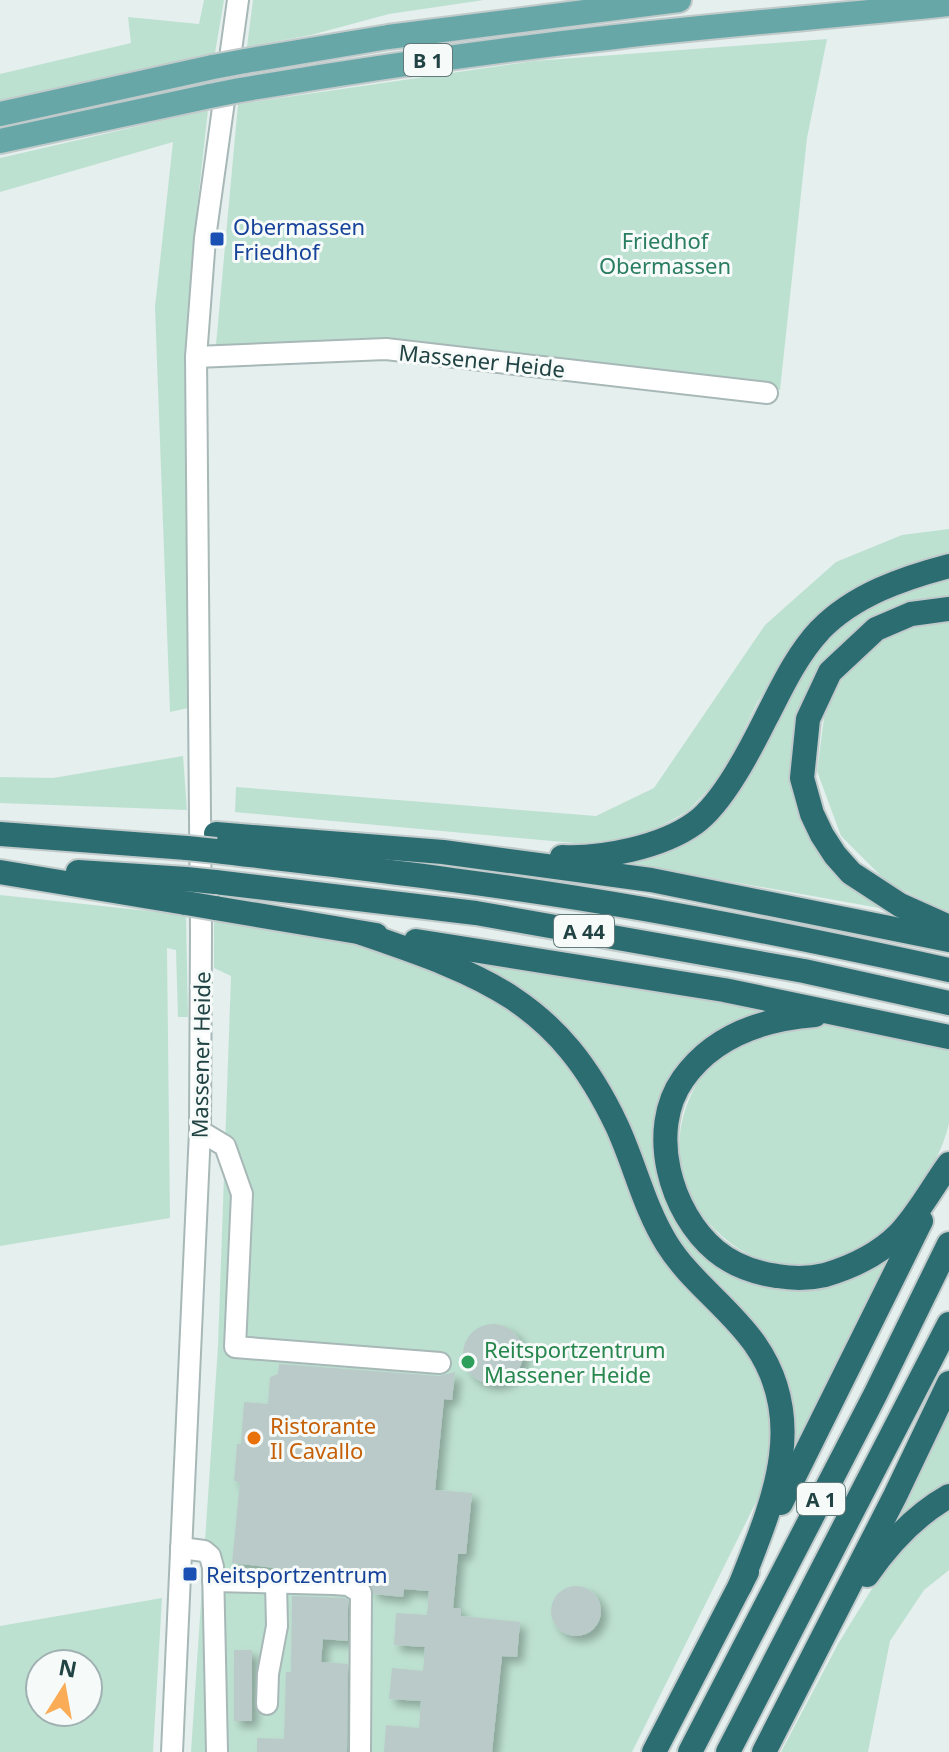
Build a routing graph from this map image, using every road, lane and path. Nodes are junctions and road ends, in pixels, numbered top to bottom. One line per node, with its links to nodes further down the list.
1 (238, 0): 6 (street, Massener Heide)
2 (679, 0): 4 (main road, B 1, bridge)
3 (932, 3): 5 (main road, B 1, bridge)
4 (0, 114)
5 (0, 141)
6 (196, 357): 7 (street, Massener Heide); 21 (street, Massener Heide)
7 (767, 393)
8 (949, 566): 12 (highway)
9 (949, 609): 14 (highway)
10 (0, 834): 11 (highway, A 44, bridge)
11 (216, 842): 12 (highway); 17 (highway, A 44)
12 (443, 852): 16 (highway)
13 (0, 869): 15 (highway, bridge); 18 (highway, A 44, bridge)
14 (949, 927)
15 (361, 933): 19 (highway); 31 (highway)
16 (949, 940)
17 (949, 970)
18 (949, 1003)
19 (884, 1022): 20 (highway); 22 (highway)
20 (949, 1037)
21 (200, 1131): 25 (street); 28 (street, Massener Heide)
22 (949, 1164): 31 (highway)
23 (949, 1244): 38 (highway, A 1)
24 (949, 1324): 39 (highway, A 1)
25 (440, 1363)
26 (949, 1383): 32 (highway)
27 (949, 1496): 32 (highway)
28 (181, 1548): 29 (street); 34 (street, Massener Heide)
29 (213, 1581): 30 (street); 35 (street)
30 (276, 1583): 33 (street); 36 (street)
31 (740, 1586): 37 (highway)
32 (829, 1629): 40 (highway)
33 (267, 1704)
34 (172, 1752)
35 (217, 1752)
36 (360, 1752)
37 (654, 1752)
38 (690, 1752)
39 (728, 1752)
40 (764, 1752)

